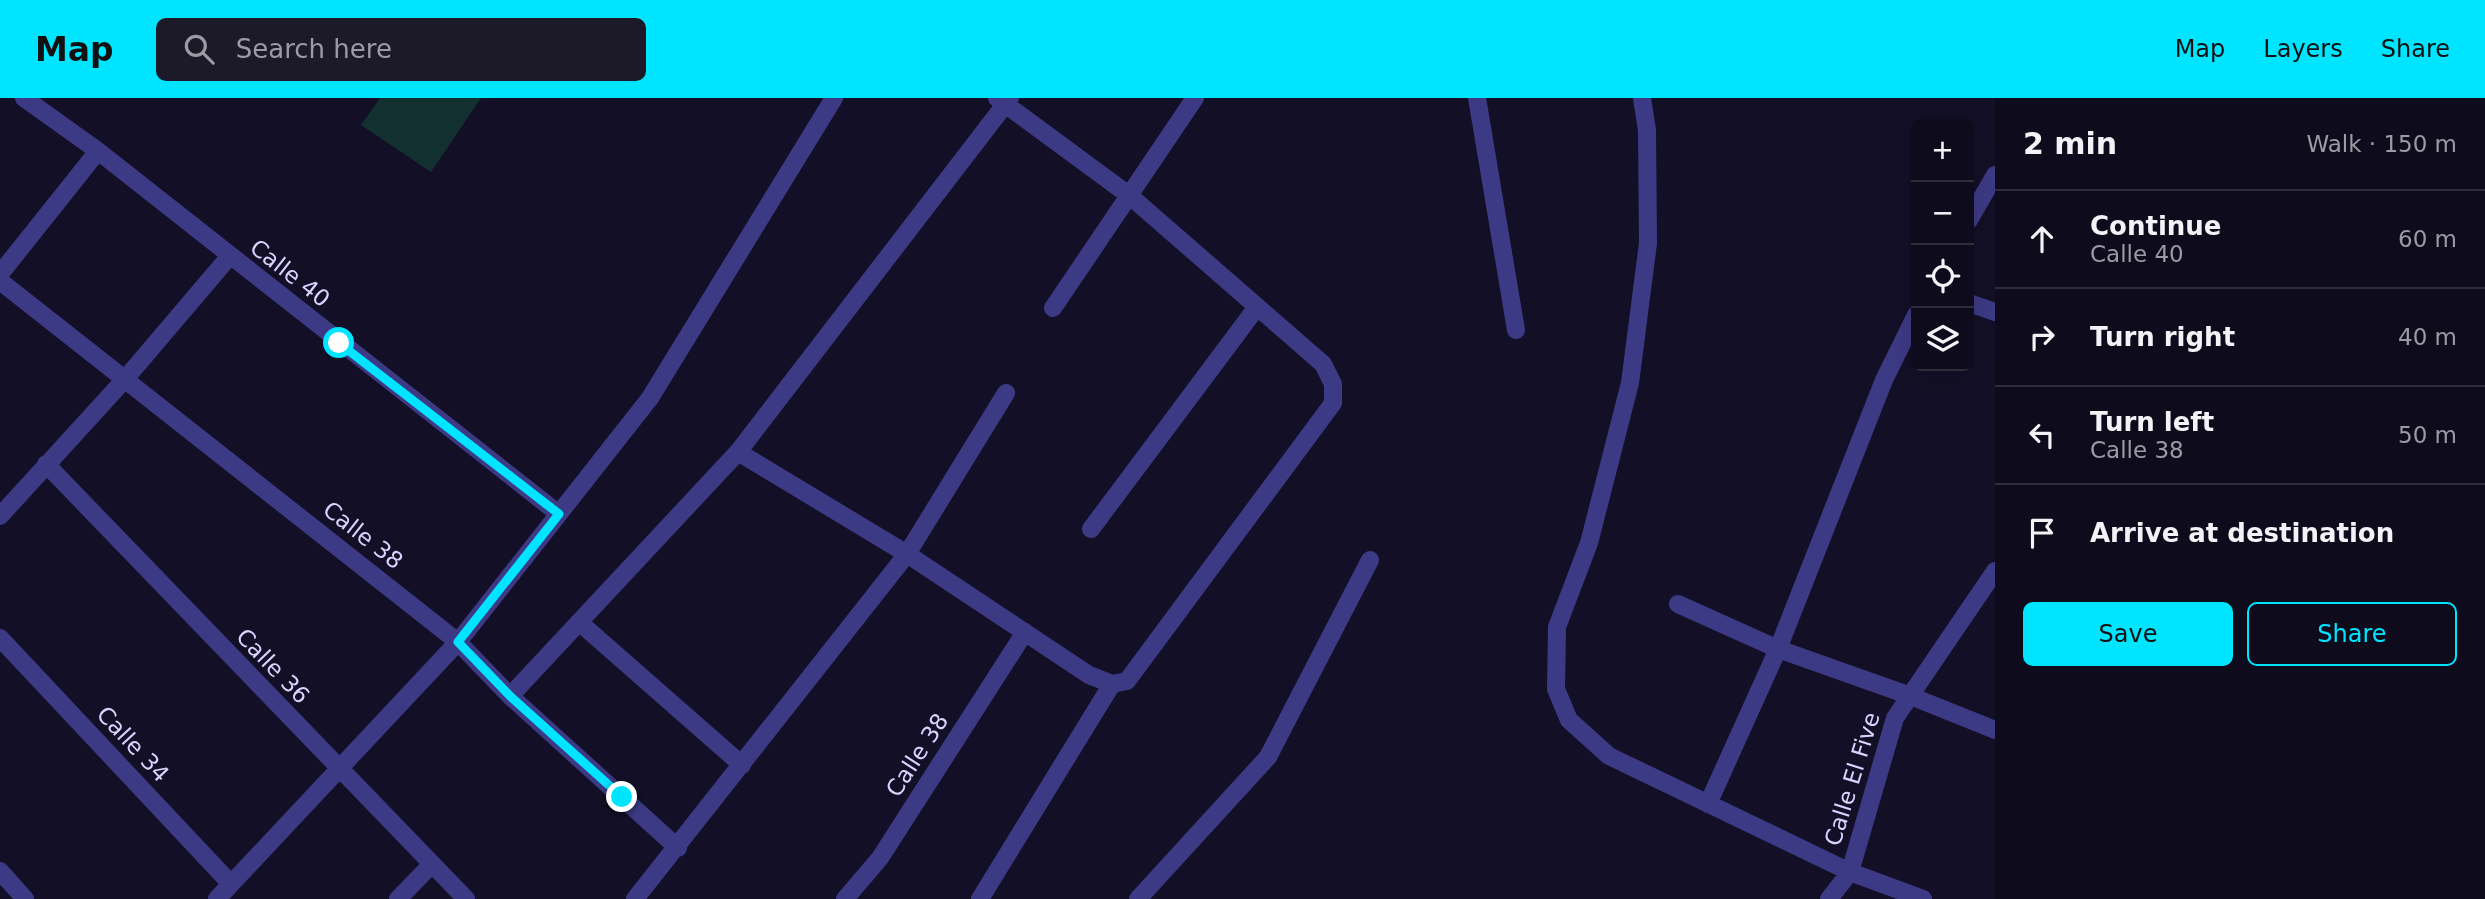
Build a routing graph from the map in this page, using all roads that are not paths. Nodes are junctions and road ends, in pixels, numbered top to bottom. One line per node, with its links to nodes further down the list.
1 (24, 98): 7 (street, Calle 40)
2 (834, 98): 24 (street)
3 (1195, 98): 9 (street)
4 (1477, 98): 19 (street)
5 (1642, 98): 42 (street)
6 (1004, 100): 9 (street); 22 (street)
7 (98, 151): 11 (street, Calle 40); 12 (street)
8 (1995, 175): 10 (street)
9 (1130, 196): 15 (street); 16 (street)
10 (1974, 211)
11 (229, 257): 20 (street); 24 (street, Calle 40)
12 (0, 274)
13 (0, 281): 20 (street, Calle 38)
14 (1974, 305): 17 (street)
15 (1257, 307): 26 (street); 36 (street)
16 (1053, 308)
17 (1995, 312)
18 (1911, 325): 35 (street)
19 (1516, 330)
20 (126, 378): 23 (street); 34 (street, Calle 38)
21 (1006, 393): 27 (street)
22 (738, 452): 27 (street); 31 (street)
23 (46, 464): 25 (street); 41 (street, Calle 36)
24 (559, 514): 34 (street)
25 (0, 516)
26 (1091, 529)
27 (907, 554): 32 (street); 40 (street)
28 (1370, 560): 55 (street)
29 (1995, 571): 37 (street, Calle El Five)
30 (1678, 604): 35 (street)
31 (579, 622): 38 (street); 40 (street)
32 (1025, 632): 36 (street); 53 (street, Calle 38)
33 (0, 638): 47 (street, Calle 34)
34 (458, 642): 38 (street, Calle 38); 41 (street)
35 (1778, 649): 37 (street); 42 (street)
36 (1112, 684): 54 (street)
37 (1908, 695): 39 (street); 46 (street, Calle El Five)
38 (510, 696): 43 (street, Calle 38)
39 (1995, 730)
40 (742, 765): 43 (street)
41 (339, 770): 44 (street, Calle 36); 47 (street)
42 (1708, 804): 46 (street)
43 (678, 848): 52 (street)
44 (432, 865): 50 (street); 51 (street, Calle 36)
45 (0, 871): 48 (street)
46 (1850, 872): 56 (street, Calle El Five); 57 (street)
47 (231, 884): 49 (street)
48 (25, 899)
49 (217, 899)
50 (398, 899)
51 (466, 899)
52 (635, 899)
53 (845, 899)
54 (980, 899)
55 (1138, 899)
56 (1829, 899)
57 (1923, 899)

